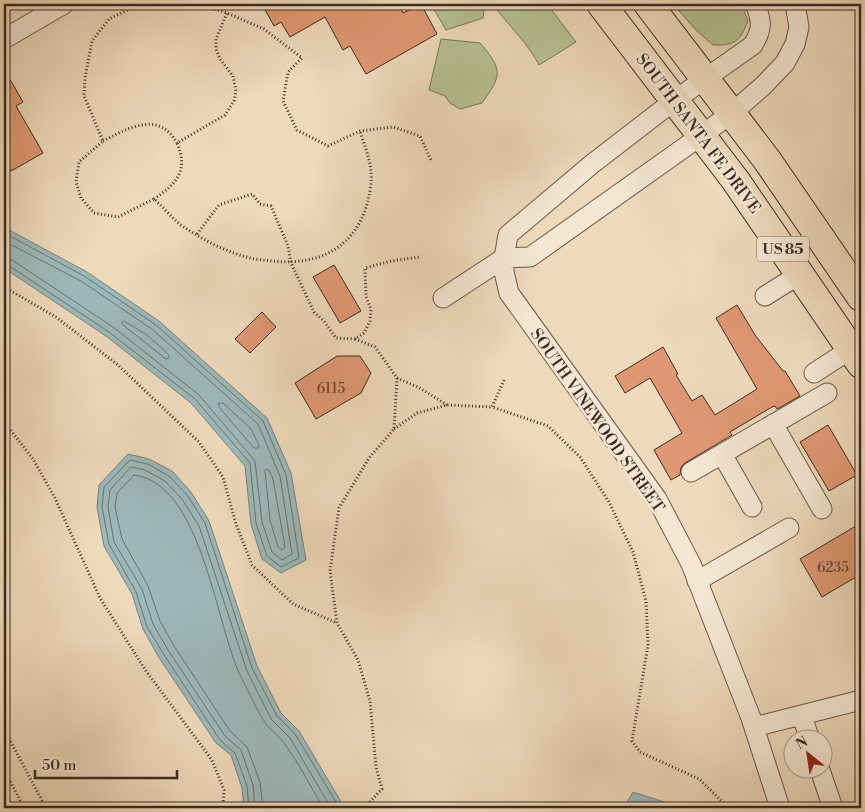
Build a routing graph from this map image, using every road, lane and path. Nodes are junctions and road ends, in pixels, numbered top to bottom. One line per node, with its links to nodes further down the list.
1 (64, 4): 9 (street)
2 (140, 4): 15 (path)
3 (198, 4): 8 (path)
4 (601, 4): 11 (highway, SOUTH SANTA FE DRIVE / US 85)
5 (648, 4): 10 (highway, US 85)
6 (755, 4): 10 (street, SOUTH VINEWOOD STREET)
7 (795, 4): 12 (street)
8 (227, 13): 13 (path); 16 (path)
9 (4, 39)
10 (706, 78): 11 (street, SOUTH VINEWOOD STREET); 12 (highway, US 85)
11 (675, 100): 14 (highway, SOUTH SANTA FE DRIVE / US 85); 21 (street, SOUTH VINEWOOD STREET)
12 (732, 113): 14 (street); 26 (highway, US 85)
13 (360, 132): 17 (path); 22 (path)
14 (702, 135): 21 (street); 23 (highway, SOUTH SANTA FE DRIVE / US 85)
15 (103, 141): 16 (path); 18 (path)
16 (177, 143): 18 (path)
17 (431, 160)
18 (154, 199): 19 (path)
19 (197, 234): 22 (path); 22 (path)
20 (419, 256): 28 (path)
21 (504, 258): 27 (street); 44 (street, SOUTH VINEWOOD STREET)
22 (291, 263): 28 (path)
23 (800, 274): 25 (street); 29 (highway, SOUTH SANTA FE DRIVE / US 85)
24 (4, 287): 45 (path)
25 (765, 296)
26 (861, 297)
27 (443, 298)
28 (355, 339): 31 (path)
29 (856, 357): 30 (street)
30 (814, 373)
31 (397, 378): 34 (path); 38 (path)
32 (504, 380): 35 (path)
33 (827, 393): 37 (street)
34 (447, 405): 35 (path); 38 (path)
35 (492, 407): 57 (path)
36 (4, 422): 55 (path)
37 (773, 424): 39 (street); 42 (street)
38 (394, 429): 45 (path)
39 (722, 454): 40 (street); 41 (street)
40 (691, 472)
41 (752, 507)
42 (822, 509)
43 (789, 528): 44 (street)
44 (697, 581): 48 (street, SOUTH VINEWOOD STREET)
45 (337, 623): 56 (path)
46 (861, 700): 47 (street)
47 (802, 716): 48 (street); 50 (street)
48 (754, 727): 58 (street, SOUTH VINEWOOD STREET)
49 (4, 730): 54 (path)
50 (807, 730)
51 (4, 770): 53 (path)
52 (823, 780): 59 (street)
53 (24, 808)
54 (46, 808)
55 (223, 808)
56 (364, 808)
57 (729, 808)
58 (780, 808)
59 (833, 808)

